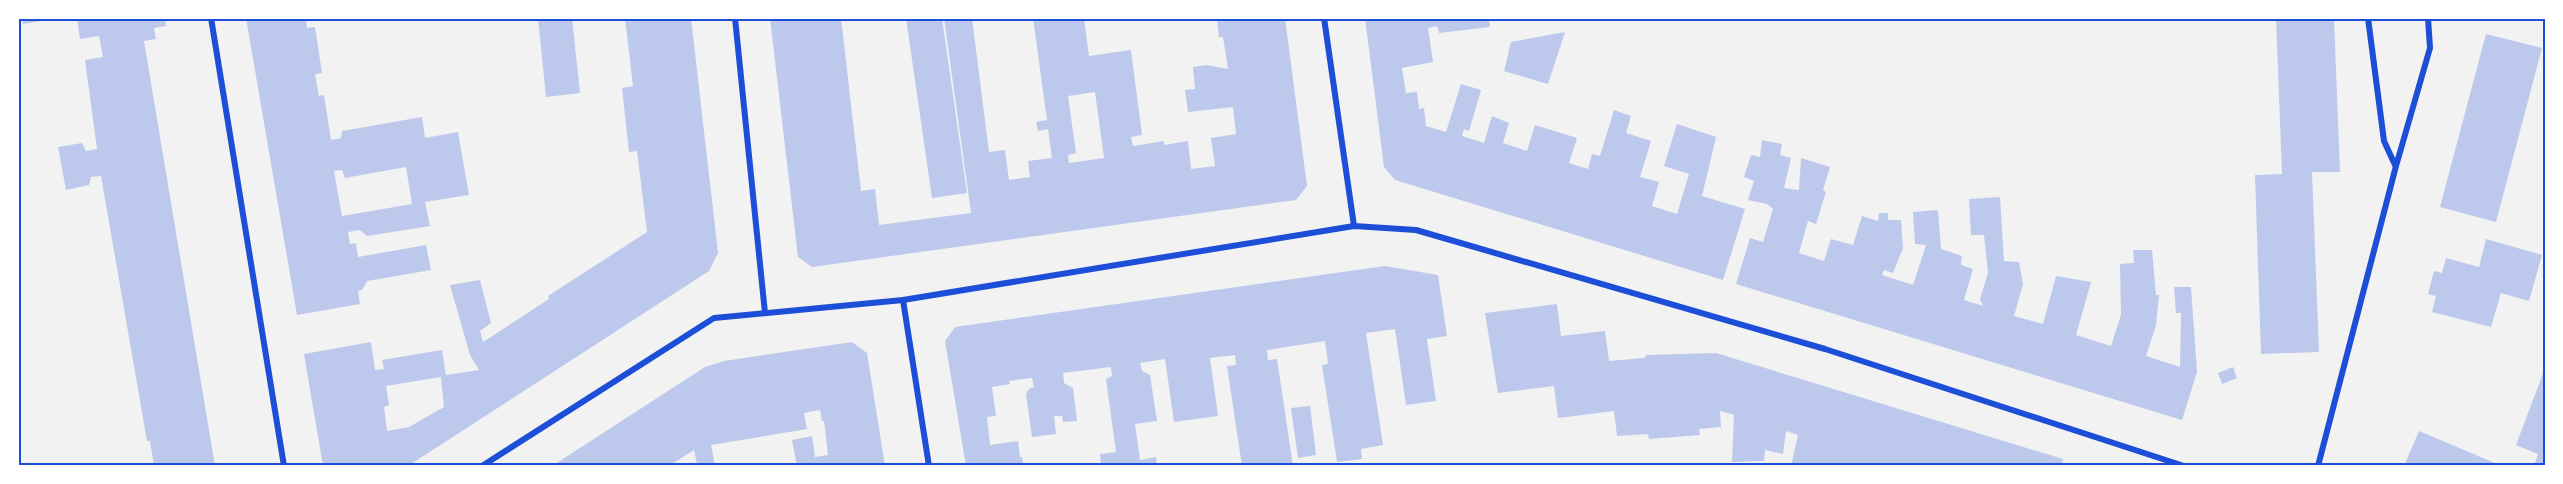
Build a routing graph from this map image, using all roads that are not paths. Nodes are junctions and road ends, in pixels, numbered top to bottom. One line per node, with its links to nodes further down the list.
1 (211, 18): 10 (street)
2 (735, 18): 9 (street)
3 (1324, 18): 7 (street)
4 (2368, 18): 6 (street)
5 (2428, 18): 6 (street)
6 (2396, 166): 14 (street)
7 (1354, 226): 8 (street); 13 (street)
8 (903, 300): 9 (street); 12 (street)
9 (765, 313): 11 (street)
10 (284, 466)
11 (482, 466)
12 (929, 466)
13 (2184, 466)
14 (2318, 466)

